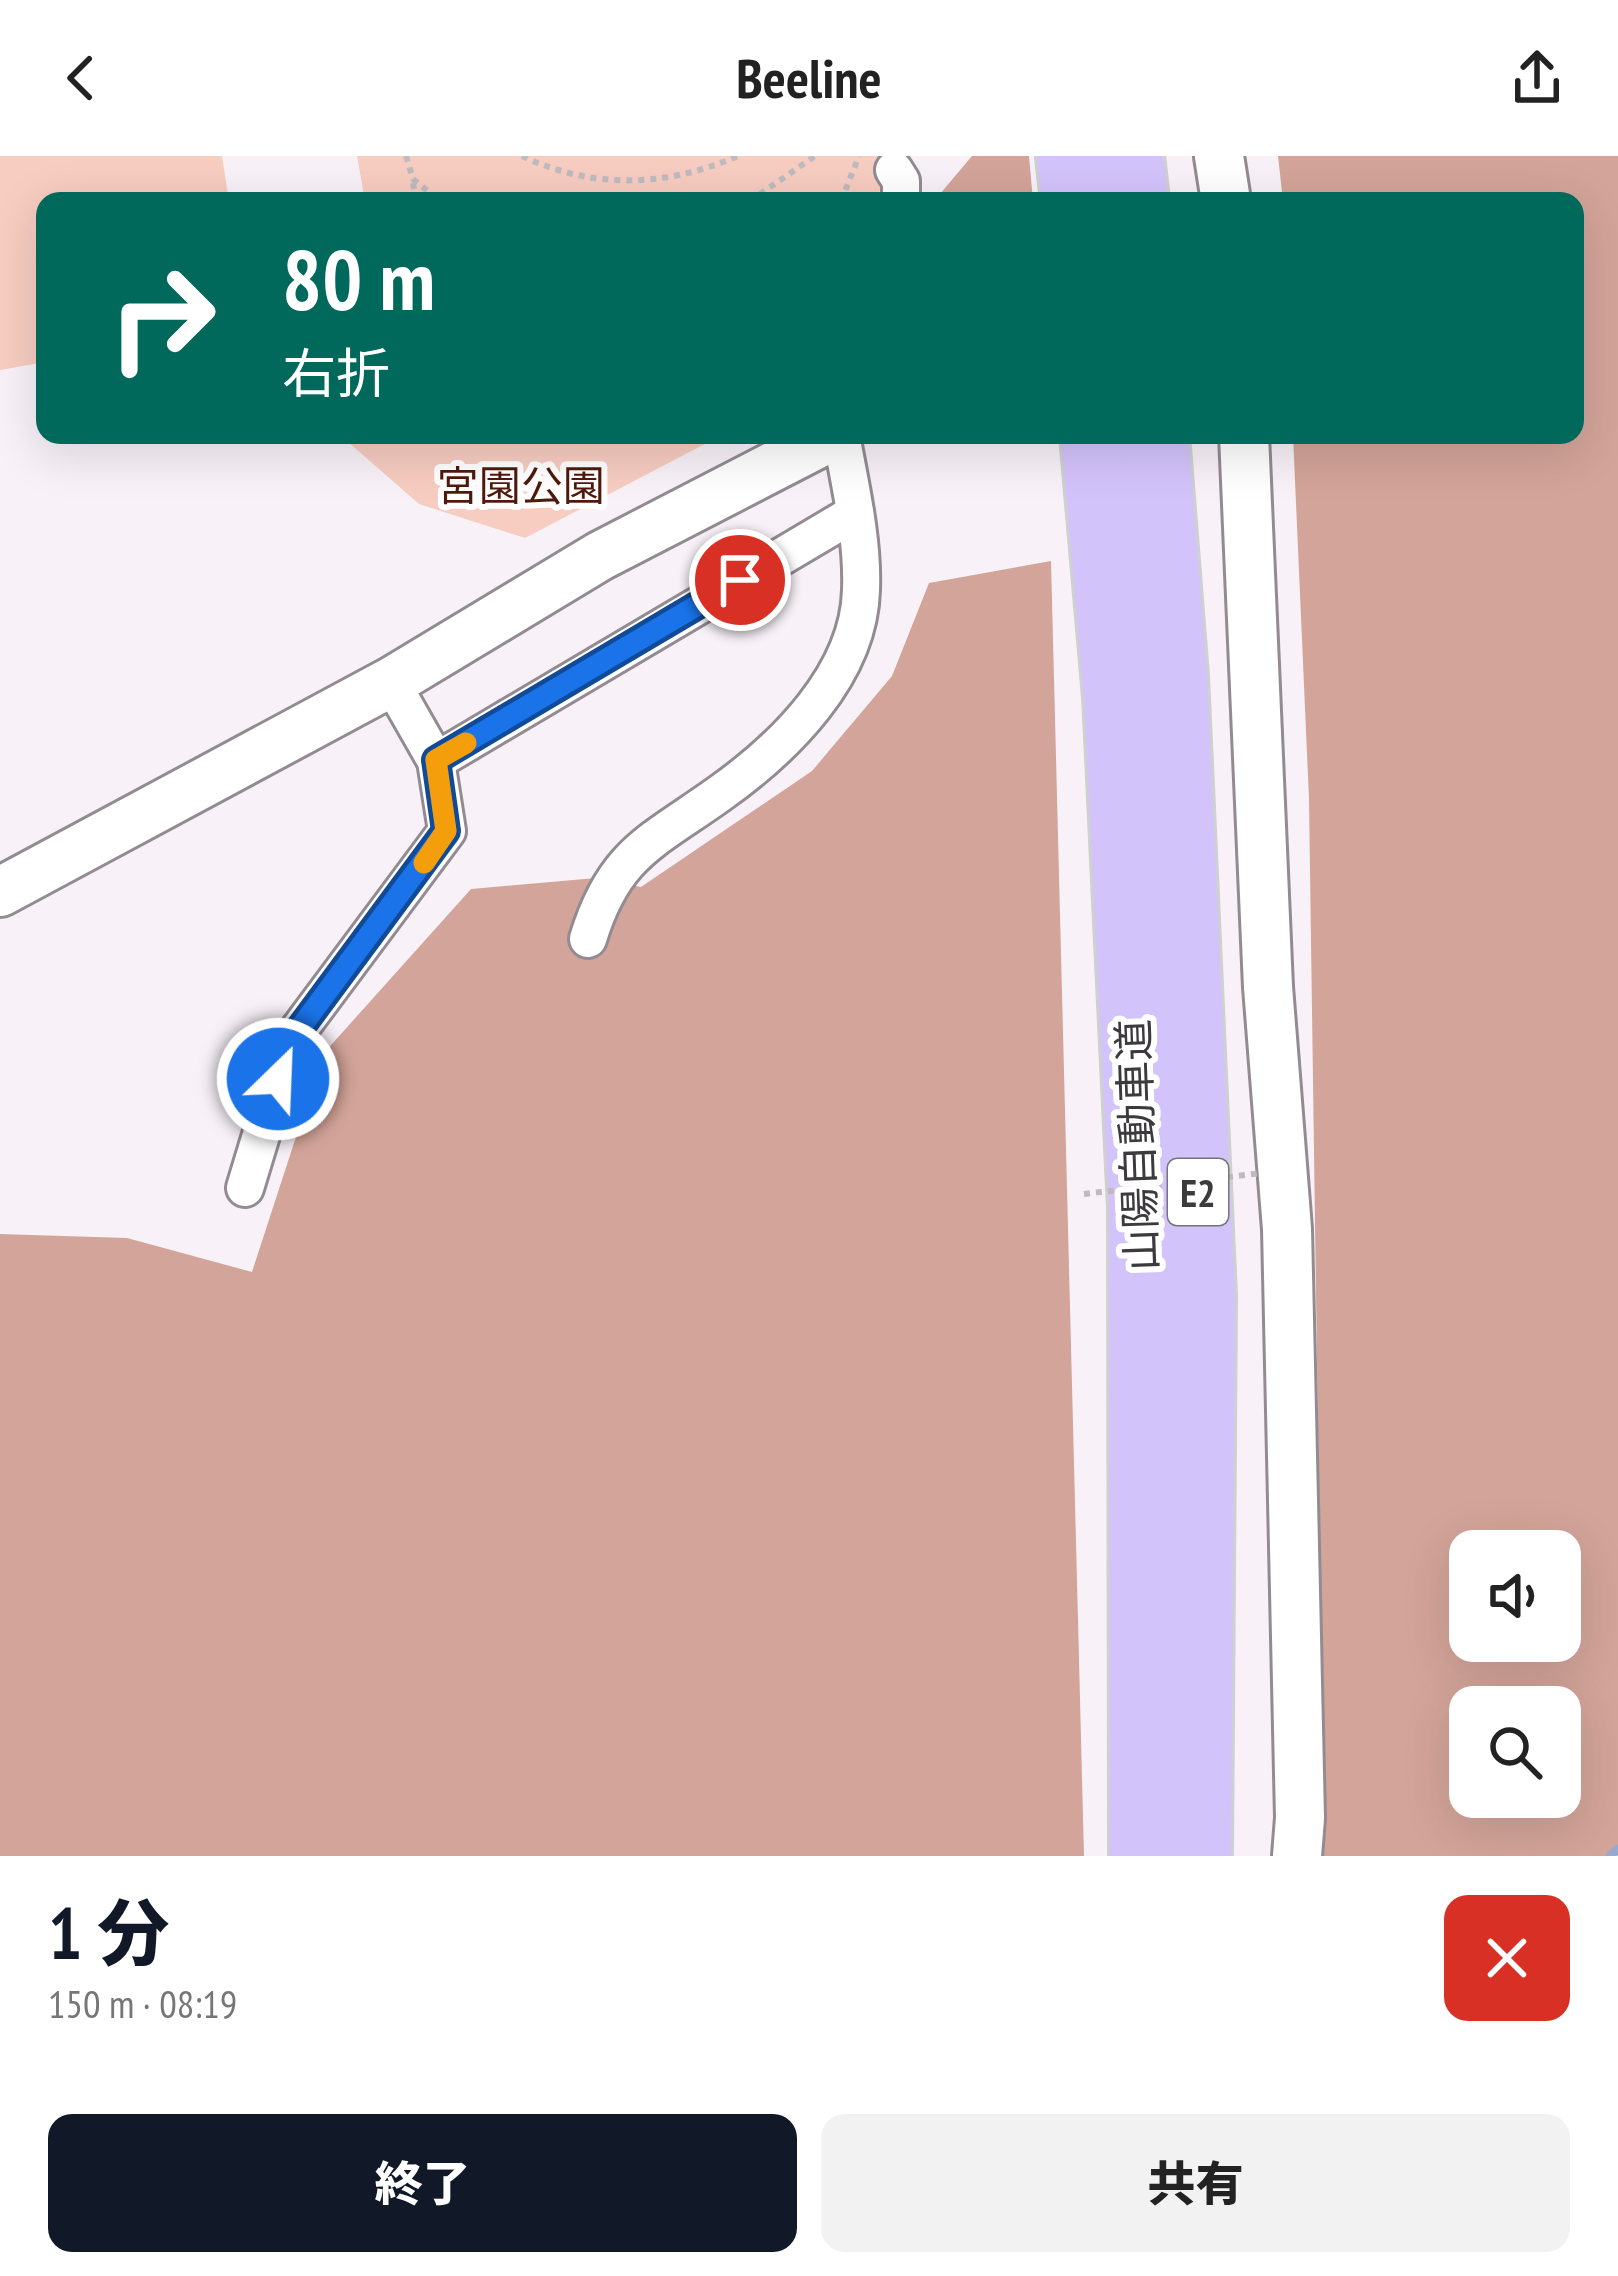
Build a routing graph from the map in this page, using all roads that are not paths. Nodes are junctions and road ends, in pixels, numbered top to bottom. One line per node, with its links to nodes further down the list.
1 (1070, 156): 4 (highway)
2 (1130, 156): 5 (highway)
3 (1219, 156): 6 (street)
4 (1074, 192)
5 (1135, 192)
6 (1225, 192)
7 (816, 444): 13 (street)
8 (842, 444): 12 (street)
9 (1095, 444): 18 (highway, 山陽自動車道 / E2)
10 (1156, 444): 19 (highway, 山陽自動車道 / E2)
11 (1244, 444): 20 (street)
12 (854, 513): 14 (street); 16 (street)
13 (391, 682): 14 (street); 15 (street)
14 (436, 760): 17 (street)
15 (0, 892)
16 (588, 939)
17 (245, 1188)
18 (1143, 1856)
19 (1198, 1856)
20 (1297, 1856)

